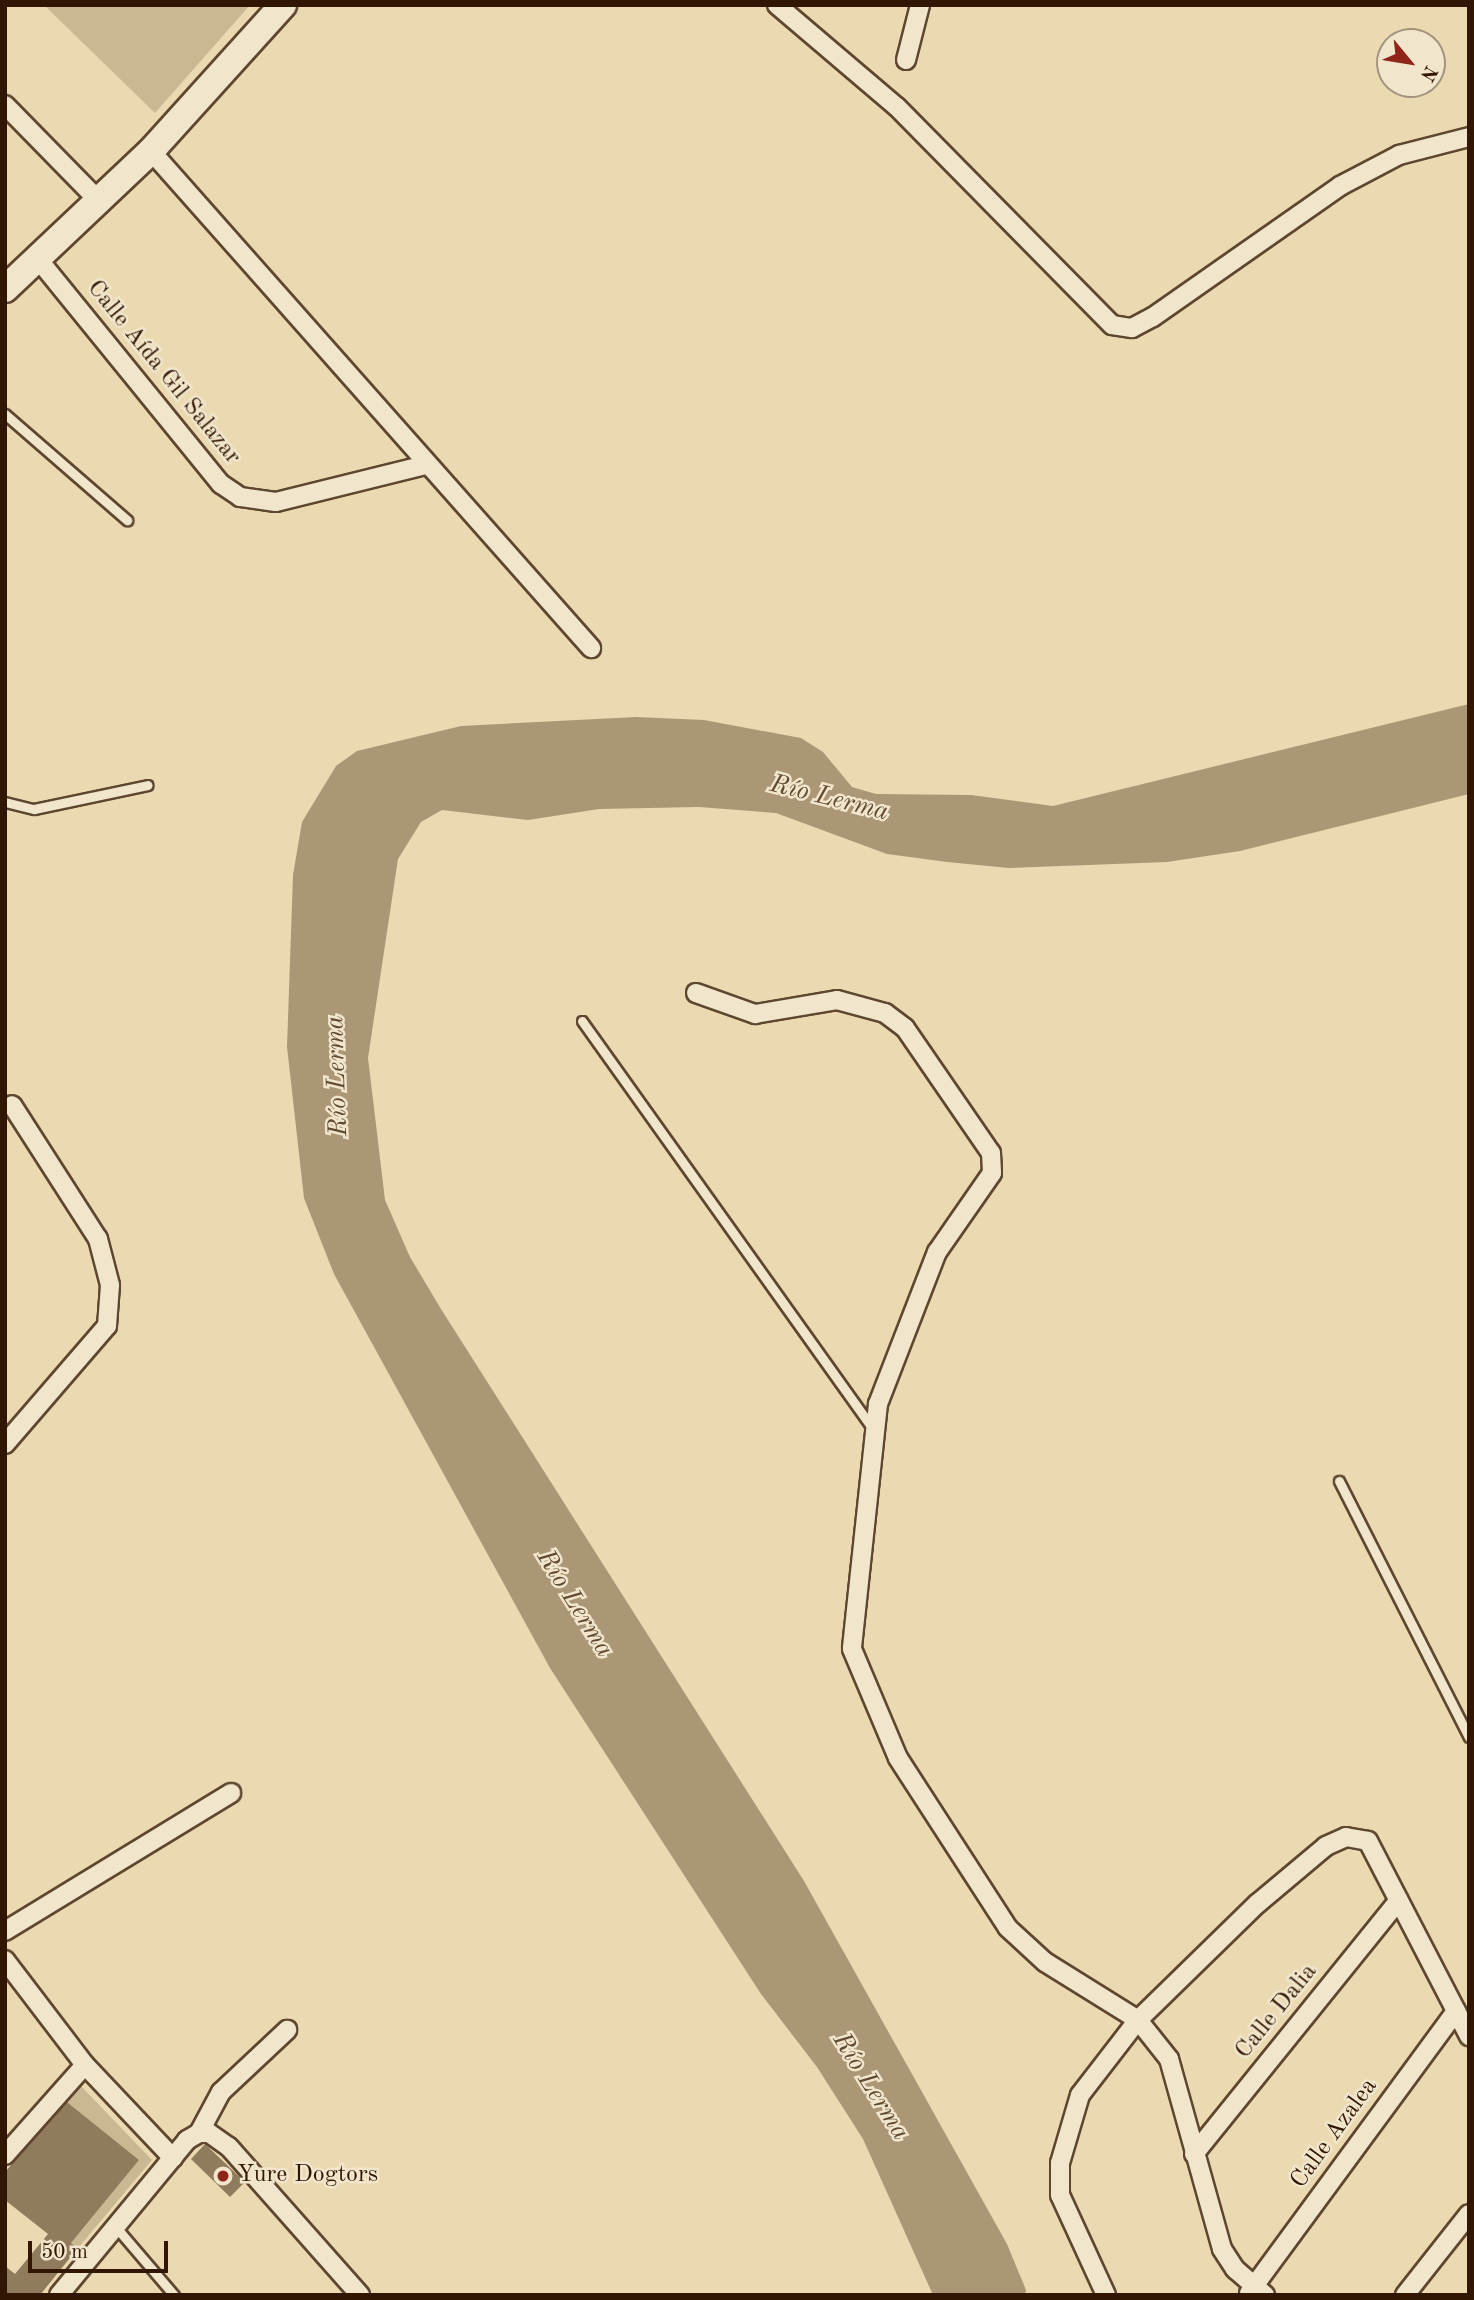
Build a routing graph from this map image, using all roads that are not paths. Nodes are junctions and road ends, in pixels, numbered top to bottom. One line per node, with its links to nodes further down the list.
1 (283, 5): 7 (main road)
2 (920, 5): 4 (street)
3 (785, 8): 6 (street)
4 (906, 60)
5 (5, 105): 8 (street)
6 (1469, 137)
7 (151, 151): 8 (main road); 12 (street)
8 (100, 202): 9 (main road)
9 (38, 259): 10 (main road); 12 (street, Calle Aída Gil Salazar)
10 (5, 289)
11 (5, 414): 13 (lane)
12 (425, 465): 14 (street)
13 (127, 520)
14 (591, 648)
15 (148, 785): 16 (lane)
16 (5, 802)
17 (696, 993): 20 (street)
18 (582, 1021): 20 (lane)
19 (12, 1105): 21 (street)
20 (872, 1428): 29 (street)
21 (5, 1444)
22 (1339, 1481): 23 (lane)
23 (1469, 1737)
24 (231, 1793): 26 (street)
25 (1399, 1900): 28 (street); 29 (street); 34 (street, Calle Dalia)
26 (5, 1931)
27 (5, 1960): 32 (street)
28 (1456, 2011): 31 (street); 39 (street, Calle Azalea)
29 (1138, 2020): 34 (street); 43 (street)
30 (287, 2030): 33 (street)
31 (1469, 2036)
32 (85, 2065): 35 (street); 36 (street)
33 (199, 2133): 36 (street); 42 (street)
34 (1194, 2154): 39 (street)
35 (5, 2155)
36 (173, 2158): 38 (street)
37 (1469, 2214): 44 (street)
38 (115, 2226): 40 (street); 41 (lane)
39 (1256, 2292)
40 (59, 2295)
41 (174, 2295)
42 (360, 2295)
43 (1106, 2295)
44 (1405, 2295)

